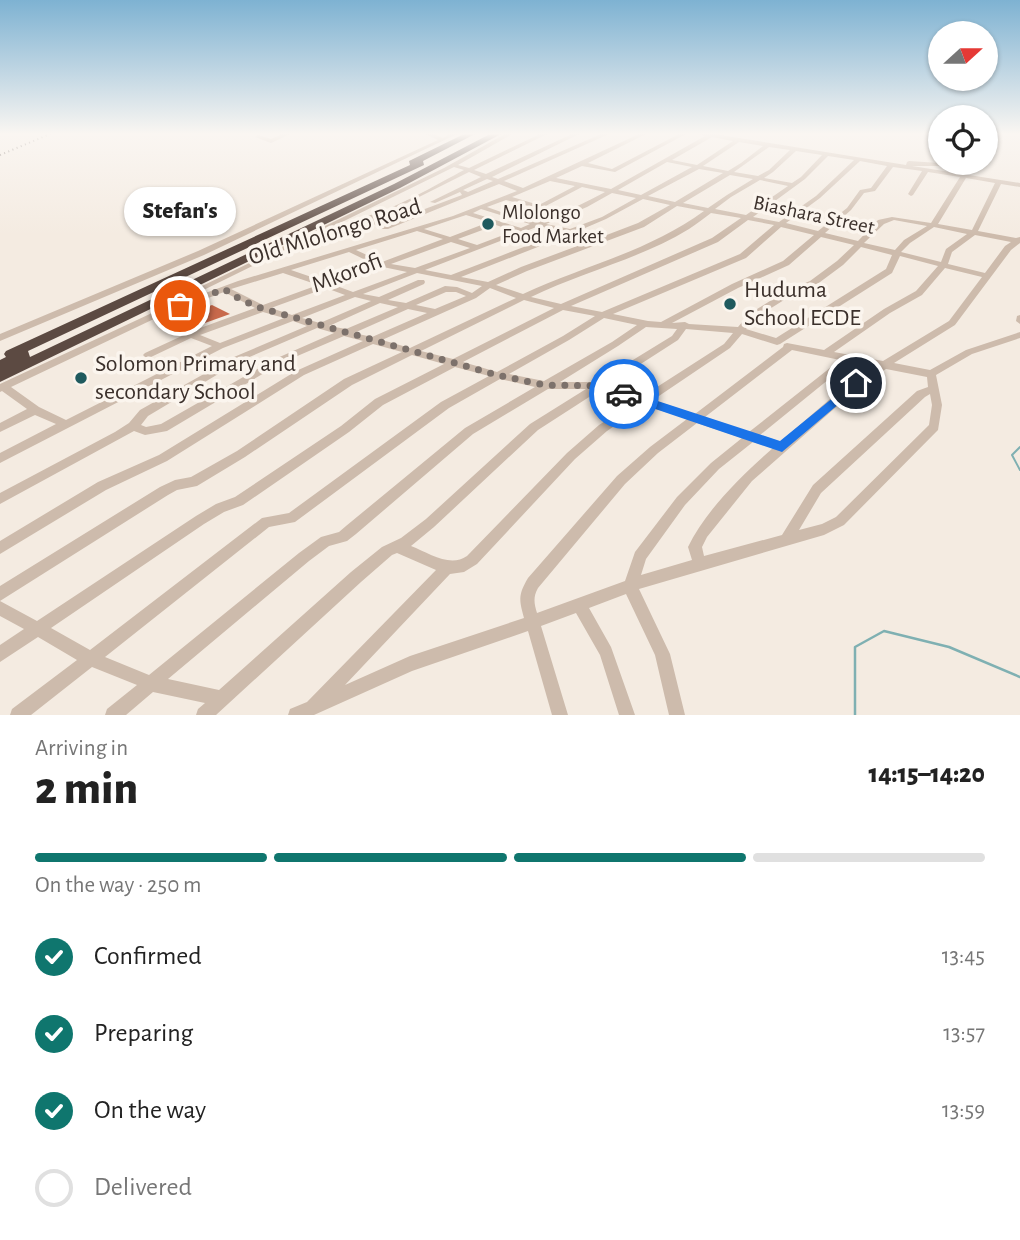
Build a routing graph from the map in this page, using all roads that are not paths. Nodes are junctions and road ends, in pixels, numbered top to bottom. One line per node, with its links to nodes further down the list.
1 (385, 167): 102 (street)
2 (402, 167): 108 (highway)
3 (410, 167): 112 (highway)
4 (420, 167): 115 (highway)
5 (442, 167): 34 (highway)
6 (453, 167): 22 (street)
7 (475, 167): 22 (street)
8 (507, 167): 25 (street)
9 (532, 167): 29 (street)
10 (575, 167): 28 (street, Old Mlolongo Road)
11 (597, 167): 12 (street)
12 (620, 167)
13 (656, 167): 37 (street, Mkorofi)
14 (698, 167): 42 (street)
15 (700, 167): 24 (street)
16 (737, 167): 24 (street)
17 (773, 167): 27 (street)
18 (812, 167): 31 (street)
19 (850, 167): 54 (street)
20 (889, 167): 59 (street)
21 (911, 167): 23 (street)
22 (469, 170): 25 (street); 39 (street)
23 (926, 170): 26 (street); 38 (street)
24 (727, 173): 27 (street); 44 (street)
25 (489, 176): 29 (street); 35 (street)
26 (964, 176): 30 (street); 55 (street)
27 (760, 178): 31 (street); 48 (street)
28 (549, 179): 33 (street, Biashara Street); 36 (street, Old Mlolongo Road)
29 (502, 181): 36 (street); 40 (street)
30 (999, 182): 32 (street); 60 (street)
31 (793, 185): 50 (street)
32 (1020, 185)
33 (580, 186): 37 (street, Biashara Street); 41 (street)
34 (401, 188): 39 (street); 47 (highway)
35 (457, 190): 40 (street); 43 (street)
36 (524, 191): 41 (street, Old Mlolongo Road)
37 (610, 191): 42 (street, Biashara Street); 53 (street, Mkorofi)
38 (911, 194)
39 (419, 195): 43 (street); 51 (street)
40 (467, 195): 45 (street)
41 (506, 197): 46 (street, Old Mlolongo Road)
42 (642, 197): 44 (street, Biashara Street); 58 (street)
43 (433, 202): 45 (street)
44 (676, 204): 48 (street, Biashara Street); 61 (street)
45 (442, 206): 49 (street); 51 (street)
46 (480, 208): 49 (street, Old Mlolongo Road); 53 (street)
47 (354, 210): 51 (street); 62 (street); 90 (highway)
48 (710, 211): 50 (street, Biashara Street); 85 (street)
49 (464, 214): 52 (street); 56 (street, Old Mlolongo Road)
50 (746, 218): 54 (street, Biashara Street); 88 (street)
51 (370, 219): 66 (street)
52 (494, 223): 57 (street); 64 (street)
53 (540, 224): 57 (street, Mkorofi); 58 (street)
54 (779, 224): 59 (street, Biashara Street); 92 (street)
55 (932, 226): 60 (street); 65 (street); 69 (street)
56 (416, 229): 64 (street); 68 (street, Old Mlolongo Road)
57 (524, 231): 67 (street, Mkorofi)
58 (575, 231): 61 (street); 78 (street)
59 (820, 233): 65 (street, Biashara Street); 95 (street)
60 (971, 234): 63 (street); 73 (street)
61 (605, 239): 81 (street)
62 (303, 240): 66 (street); 70 (street)
63 (1019, 240): 77 (street)
64 (449, 241): 67 (street); 72 (street)
65 (858, 244): 69 (street, Biashara Street); 98 (street)
66 (312, 245): 71 (street)
67 (477, 248): 76 (street, Mkorofi)
68 (350, 250): 71 (street, Old Mlolongo Road); 72 (street)
69 (897, 252): 73 (street, Biashara Street); 104 (street)
70 (277, 253): 74 (street); 90 (street)
71 (327, 257): 74 (street, Old Mlolongo Road)
72 (380, 264): 76 (street); 80 (street)
73 (944, 264): 77 (street, Biashara Street); 109 (street)
74 (298, 265): 75 (street, Old Mlolongo Road)
75 (284, 270): 80 (street); 82 (street, Old Mlolongo Road)
76 (415, 270): 78 (street); 83 (street, Mkorofi)
77 (987, 276): 114 (street)
78 (454, 277): 81 (street)
79 (421, 282): 86 (street)
80 (323, 285): 83 (street); 89 (street)
81 (489, 285): 84 (street); 85 (street)
82 (224, 289): 89 (street); 90 (street, Old Mlolongo Road)
83 (350, 294): 86 (street); 93 (street, Mkorofi)
84 (472, 296): 87 (street); 91 (street)
85 (523, 298): 88 (street); 107 (street)
86 (379, 300): 87 (street); 96 (street)
87 (408, 306): 91 (street); 99 (street)
88 (562, 307): 92 (street); 113 (street)
89 (261, 308): 93 (street); 100 (street)
90 (154, 310): 100 (street); 118 (highway)
91 (436, 312): 103 (street)
92 (603, 315): 94 (street); 116 (street)
93 (291, 317): 96 (street); 105 (street, Mkorofi)
94 (643, 324): 95 (street); 119 (street)
95 (663, 325): 97 (street)
96 (319, 326): 99 (street); 125 (street)
97 (685, 326): 98 (street); 120 (street)
98 (739, 330): 104 (street); 121 (street)
99 (346, 332): 103 (street); 125 (street)
100 (191, 335): 105 (street); 110 (street)
101 (1020, 335): 117 (street)
102 (0, 338)
103 (374, 339): 107 (street); 133 (street)
104 (777, 342): 106 (street)
105 (220, 346): 124 (street, Mkorofi)
106 (790, 347): 109 (street); 123 (street)
107 (413, 350): 113 (street); 137 (street)
108 (0, 352)
109 (826, 353): 111 (street)
110 (148, 355)
111 (848, 358): 114 (street); 127 (street)
112 (0, 359)
113 (455, 364): 116 (street); 141 (street)
114 (884, 365): 117 (street); 128 (street)
115 (0, 366)
116 (497, 375): 119 (street); 143 (street)
117 (932, 382): 131 (street); 131 (street)
118 (1, 384): 122 (street)
119 (544, 385): 120 (street); 144 (street)
120 (600, 386): 121 (street); 132 (street)
121 (643, 400): 123 (street); 135 (street)
122 (35, 410): 124 (street); 126 (street)
123 (699, 418): 127 (street); 140 (street)
124 (64, 424): 129 (street)
125 (132, 426): 130 (street)
126 (0, 428)
127 (749, 436): 128 (street); 136 (street)
128 (782, 447): 134 (street)
129 (0, 458)
130 (0, 499)
131 (786, 540): 134 (street)
132 (397, 546): 135 (street); 145 (street)
133 (0, 548)
134 (701, 565): 136 (street)
135 (447, 568): 146 (street)
136 (630, 586): 138 (street); 153 (street)
137 (0, 594)
138 (579, 605): 140 (street); 152 (street)
139 (0, 608): 141 (street)
140 (534, 622): 146 (street); 151 (street)
141 (37, 629): 142 (street); 143 (street)
142 (0, 654)
143 (92, 659): 144 (street); 147 (street)
144 (150, 683): 145 (street); 148 (street)
145 (222, 699): 149 (street)
146 (313, 707): 150 (street)
147 (18, 715)
148 (113, 715)
149 (204, 715)
150 (296, 715)
151 (560, 715)
152 (627, 715)
153 (677, 715)

